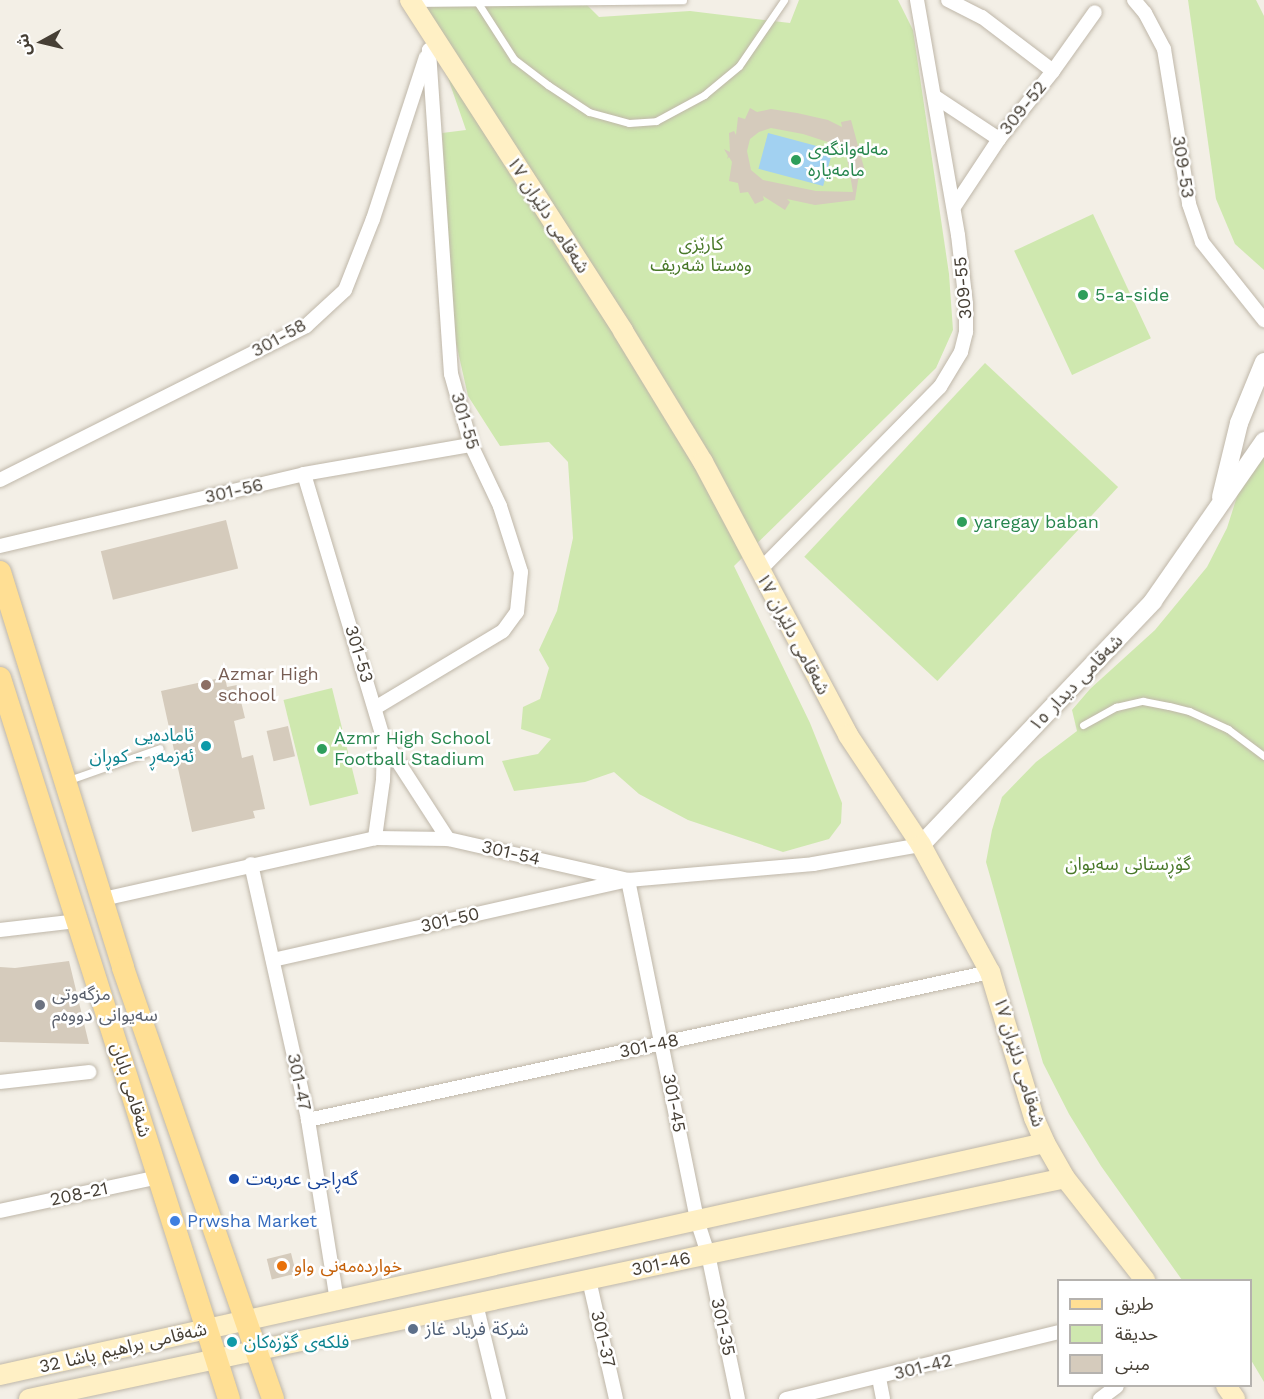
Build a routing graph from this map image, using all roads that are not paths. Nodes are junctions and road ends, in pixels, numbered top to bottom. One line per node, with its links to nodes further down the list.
1 (683, 0): 7 (lane)
2 (784, 0): 7 (lane)
3 (917, 0): 11 (street, 309-55)
4 (948, 0): 10 (street)
5 (1134, 0): 14 (street, 309-53)
6 (411, 1): 7 (lane); 9 (main road, شەقامی دلێران ١٧)
7 (478, 3)
8 (1095, 12): 10 (street, 309-52)
9 (431, 43): 17 (street, 301-55); 19 (street, 301-58); 22 (main road, شەقامی دلێران ١٧)
10 (1053, 71): 12 (street, 309-52)
11 (934, 96): 12 (street); 13 (street, 309-55)
12 (999, 139): 13 (street, 309-52)
13 (954, 207): 22 (street, 309-55)
14 (1264, 320)
15 (1264, 362): 20 (street, شەقامی دیدار ١٥)
16 (1264, 441): 20 (street, شەقامی دیدار ١٥)
17 (471, 445): 18 (street, 301-56); 25 (street, 301-55)
18 (304, 474): 21 (street, 301-56); 25 (street, 301-53)
19 (0, 480)
20 (1218, 510): 33 (street, شەقامی دیدار ١٥)
21 (0, 546)
22 (759, 571): 33 (main road, شەقامی دلێران ١٧)
23 (0, 572): 30 (main road)
24 (0, 678): 37 (main road, شەقامی بابان)
25 (375, 708): 27 (street, 301-53)
26 (1083, 725): 29 (lane)
27 (384, 740): 31 (street, 301-53); 32 (street)
28 (160, 748): 30 (lane)
29 (1264, 756)
30 (66, 782): 36 (main road)
31 (375, 838): 32 (street, 301-54); 34 (street, 301-54)
32 (448, 839): 35 (street, 301-54)
33 (921, 845): 35 (street, 301-54); 40 (main road, شەقامی دلێران ١٧)
34 (251, 864): 36 (street, 301-54); 39 (street, 301-47)
35 (628, 880): 39 (street, 301-50); 41 (street, 301-45)
36 (103, 899): 55 (main road)
37 (78, 921): 38 (street); 46 (main road, شەقامی بابان)
38 (0, 930)
39 (273, 960): 44 (street, 301-47)
40 (990, 972): 41 (street, 301-48); 45 (main road, شەقامی دلێران ١٧)
41 (662, 1043): 44 (street, 301-48); 49 (street, 301-45)
42 (88, 1072): 43 (street)
43 (0, 1082)
44 (308, 1120): 53 (street, 301-47)
45 (1045, 1143): 47 (main road, شەقامی دلێران ١٧); 49 (main road, 301-46)
46 (158, 1178): 48 (street, 208-21); 56 (main road, شەقامی بابان)
47 (1065, 1178): 50 (main road, 301-46); 51 (main road, شەقامی دلێران ١٧)
48 (0, 1211)
49 (698, 1220): 50 (street, 301-45); 53 (main road, 301-46)
50 (708, 1254): 52 (main road, 301-46); 68 (street, 301-35)
51 (1143, 1279)
52 (589, 1280): 54 (main road, 301-46); 67 (street, 301-37)
53 (337, 1302): 55 (main road, 301-46)
54 (476, 1304): 58 (main road, 301-46); 66 (street)
55 (246, 1320): 56 (main road, شەقامی براهیم پاشا 32); 58 (main road)
56 (206, 1329): 59 (main road, شەقامی بابان); 60 (main road, شەقامی براهیم پاشا 32)
57 (1057, 1333): 61 (street, 301-42)
58 (256, 1351): 59 (main road, شەقامی براهیم پاشا 32); 65 (main road)
59 (215, 1359): 63 (main road, شەقامی براهیم پاشا 32); 64 (main road, شەقامی بابان)
60 (0, 1375)
61 (879, 1378): 69 (street, 301-42); 70 (street)
62 (1116, 1387): 71 (street)
63 (29, 1399)
64 (229, 1399)
65 (273, 1399)
66 (499, 1399)
67 (616, 1399)
68 (738, 1399)
69 (786, 1399)
70 (883, 1399)
71 (1100, 1399)

